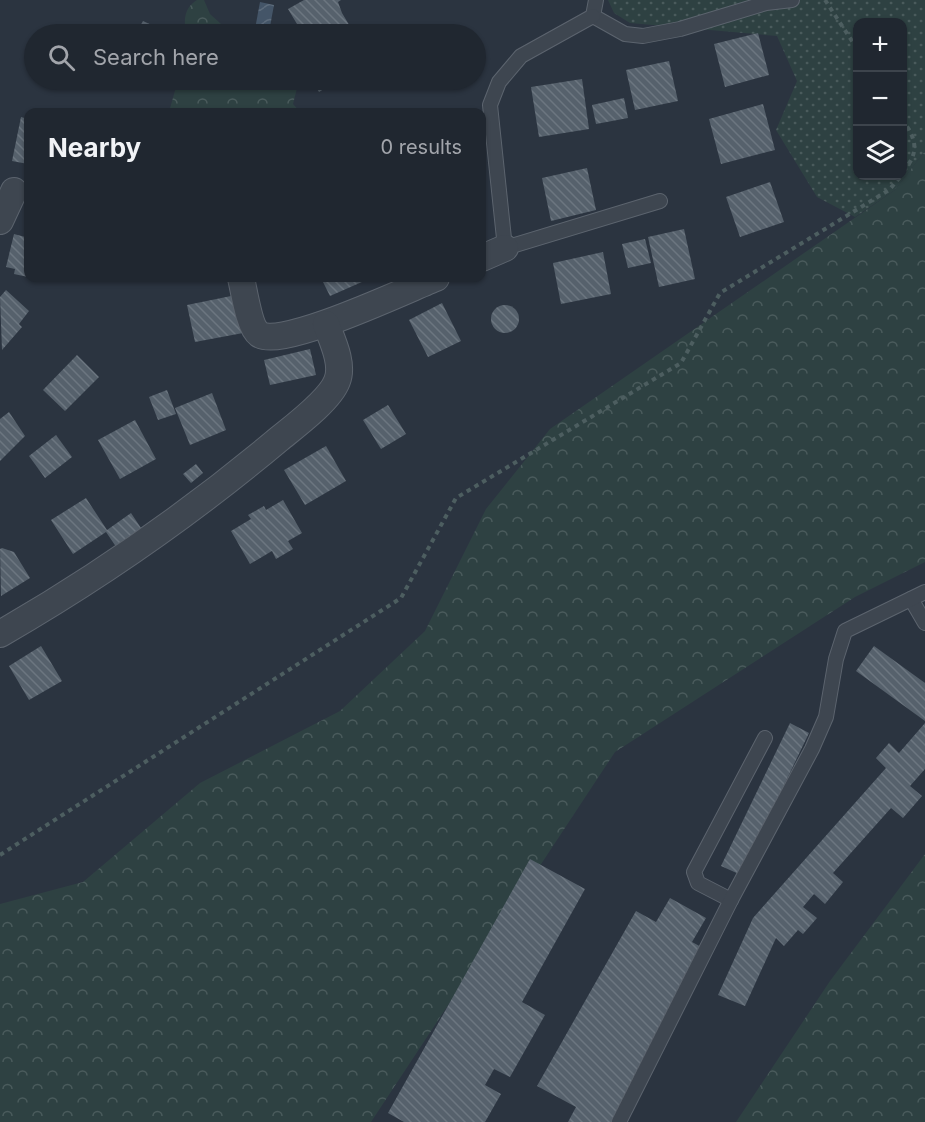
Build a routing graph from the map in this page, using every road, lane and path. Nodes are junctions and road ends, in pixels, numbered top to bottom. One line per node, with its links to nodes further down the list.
1 (596, 0): 4 (lane)
2 (792, 0): 4 (lane)
3 (825, 0): 5 (path)
4 (593, 16): 12 (lane)
5 (853, 42)
6 (907, 125): 7 (path)
7 (907, 168)
8 (897, 180): 22 (path)
9 (14, 191): 11 (street)
10 (660, 201): 12 (lane)
11 (0, 221)
12 (505, 248): 13 (street)
13 (486, 256)
14 (242, 282): 16 (street)
15 (426, 282): 16 (street)
16 (326, 324): 20 (street)
17 (925, 592): 18 (lane)
18 (911, 599): 19 (lane); 23 (lane)
19 (925, 622)
20 (0, 634)
21 (765, 738): 23 (lane)
22 (0, 855)
23 (731, 900): 24 (lane)
24 (619, 1122)

